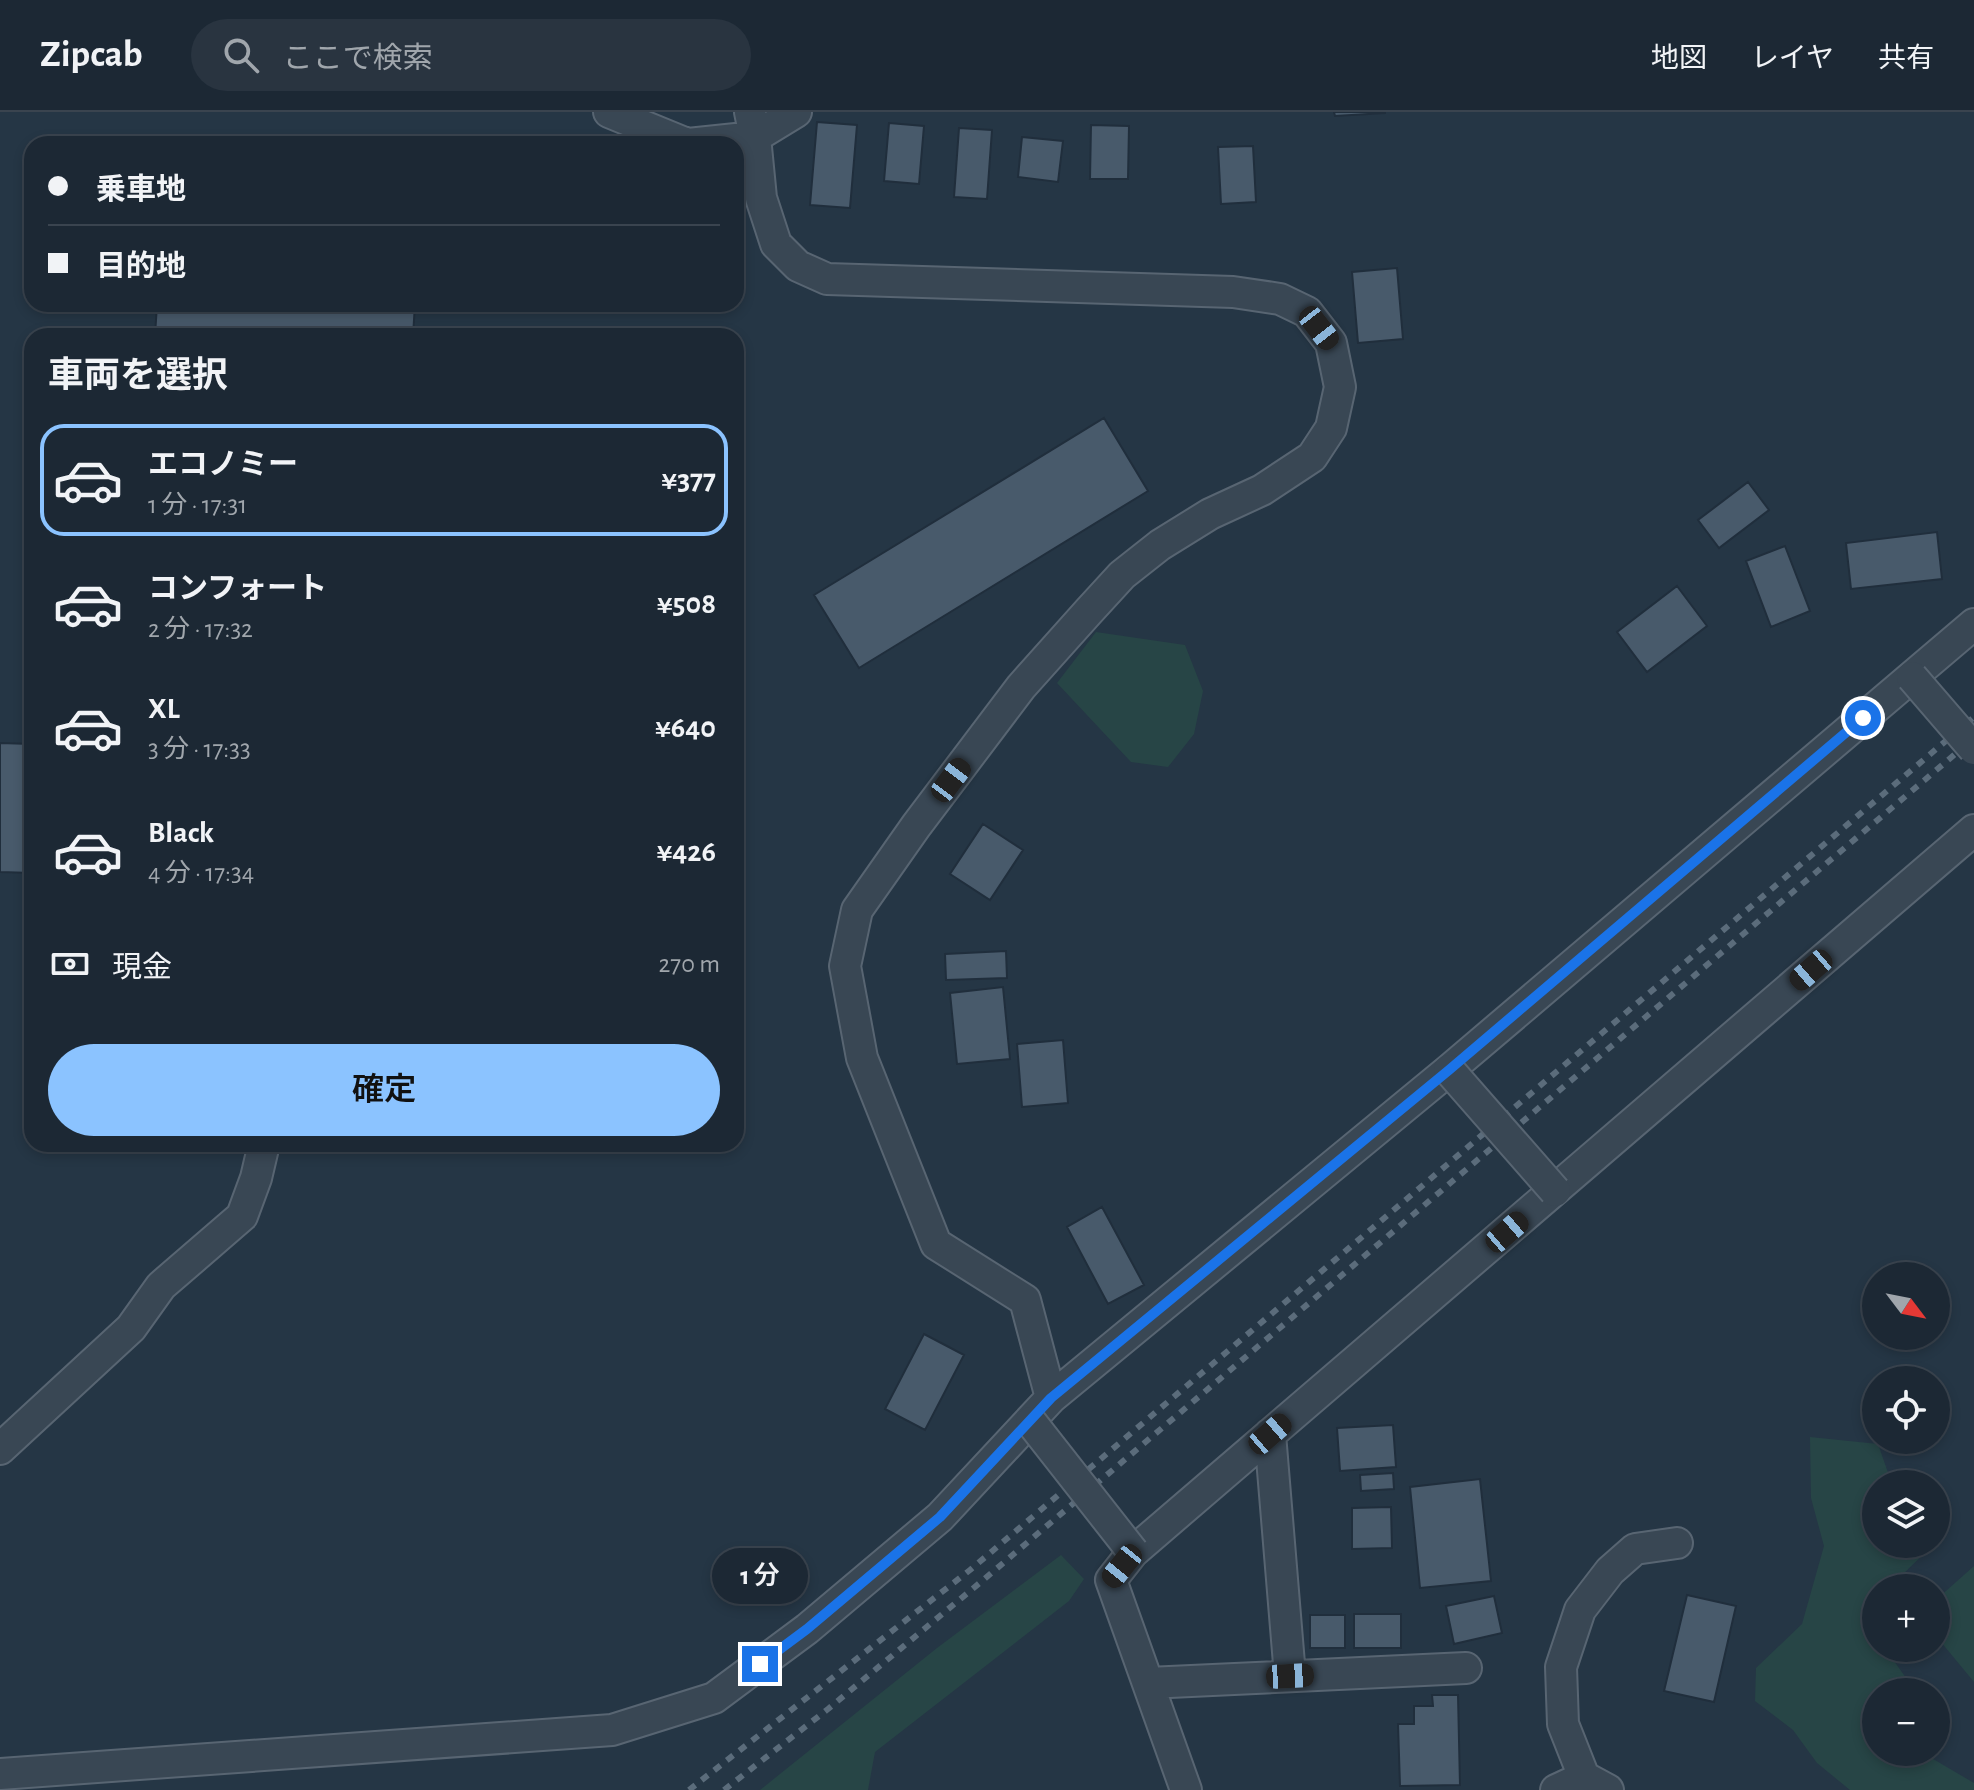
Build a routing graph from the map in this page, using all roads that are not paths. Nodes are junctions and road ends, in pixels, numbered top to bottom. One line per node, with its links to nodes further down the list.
1 (609, 112): 4 (street)
2 (796, 112): 3 (street)
3 (752, 124): 5 (street); 13 (street)
4 (668, 136)
5 (713, 136)
6 (1974, 624): 7 (street)
7 (1912, 677): 8 (street, bridge); 10 (street)
8 (1974, 749)
9 (1974, 830): 12 (street)
10 (1449, 1070): 12 (street, bridge); 13 (street)
11 (262, 1152): 16 (street)
12 (1555, 1191): 15 (street)
13 (1051, 1398): 14 (street)
14 (1031, 1422): 18 (street, bridge); 22 (street)
15 (1270, 1434): 18 (street); 20 (street)
16 (0, 1449)
17 (1677, 1543): 23 (street)
18 (1133, 1552): 21 (street)
19 (1466, 1668): 20 (street)
20 (1290, 1676): 21 (street)
21 (1148, 1683): 24 (street)
22 (0, 1774)
23 (1596, 1783): 25 (street)
24 (1186, 1790)
25 (1556, 1790)

